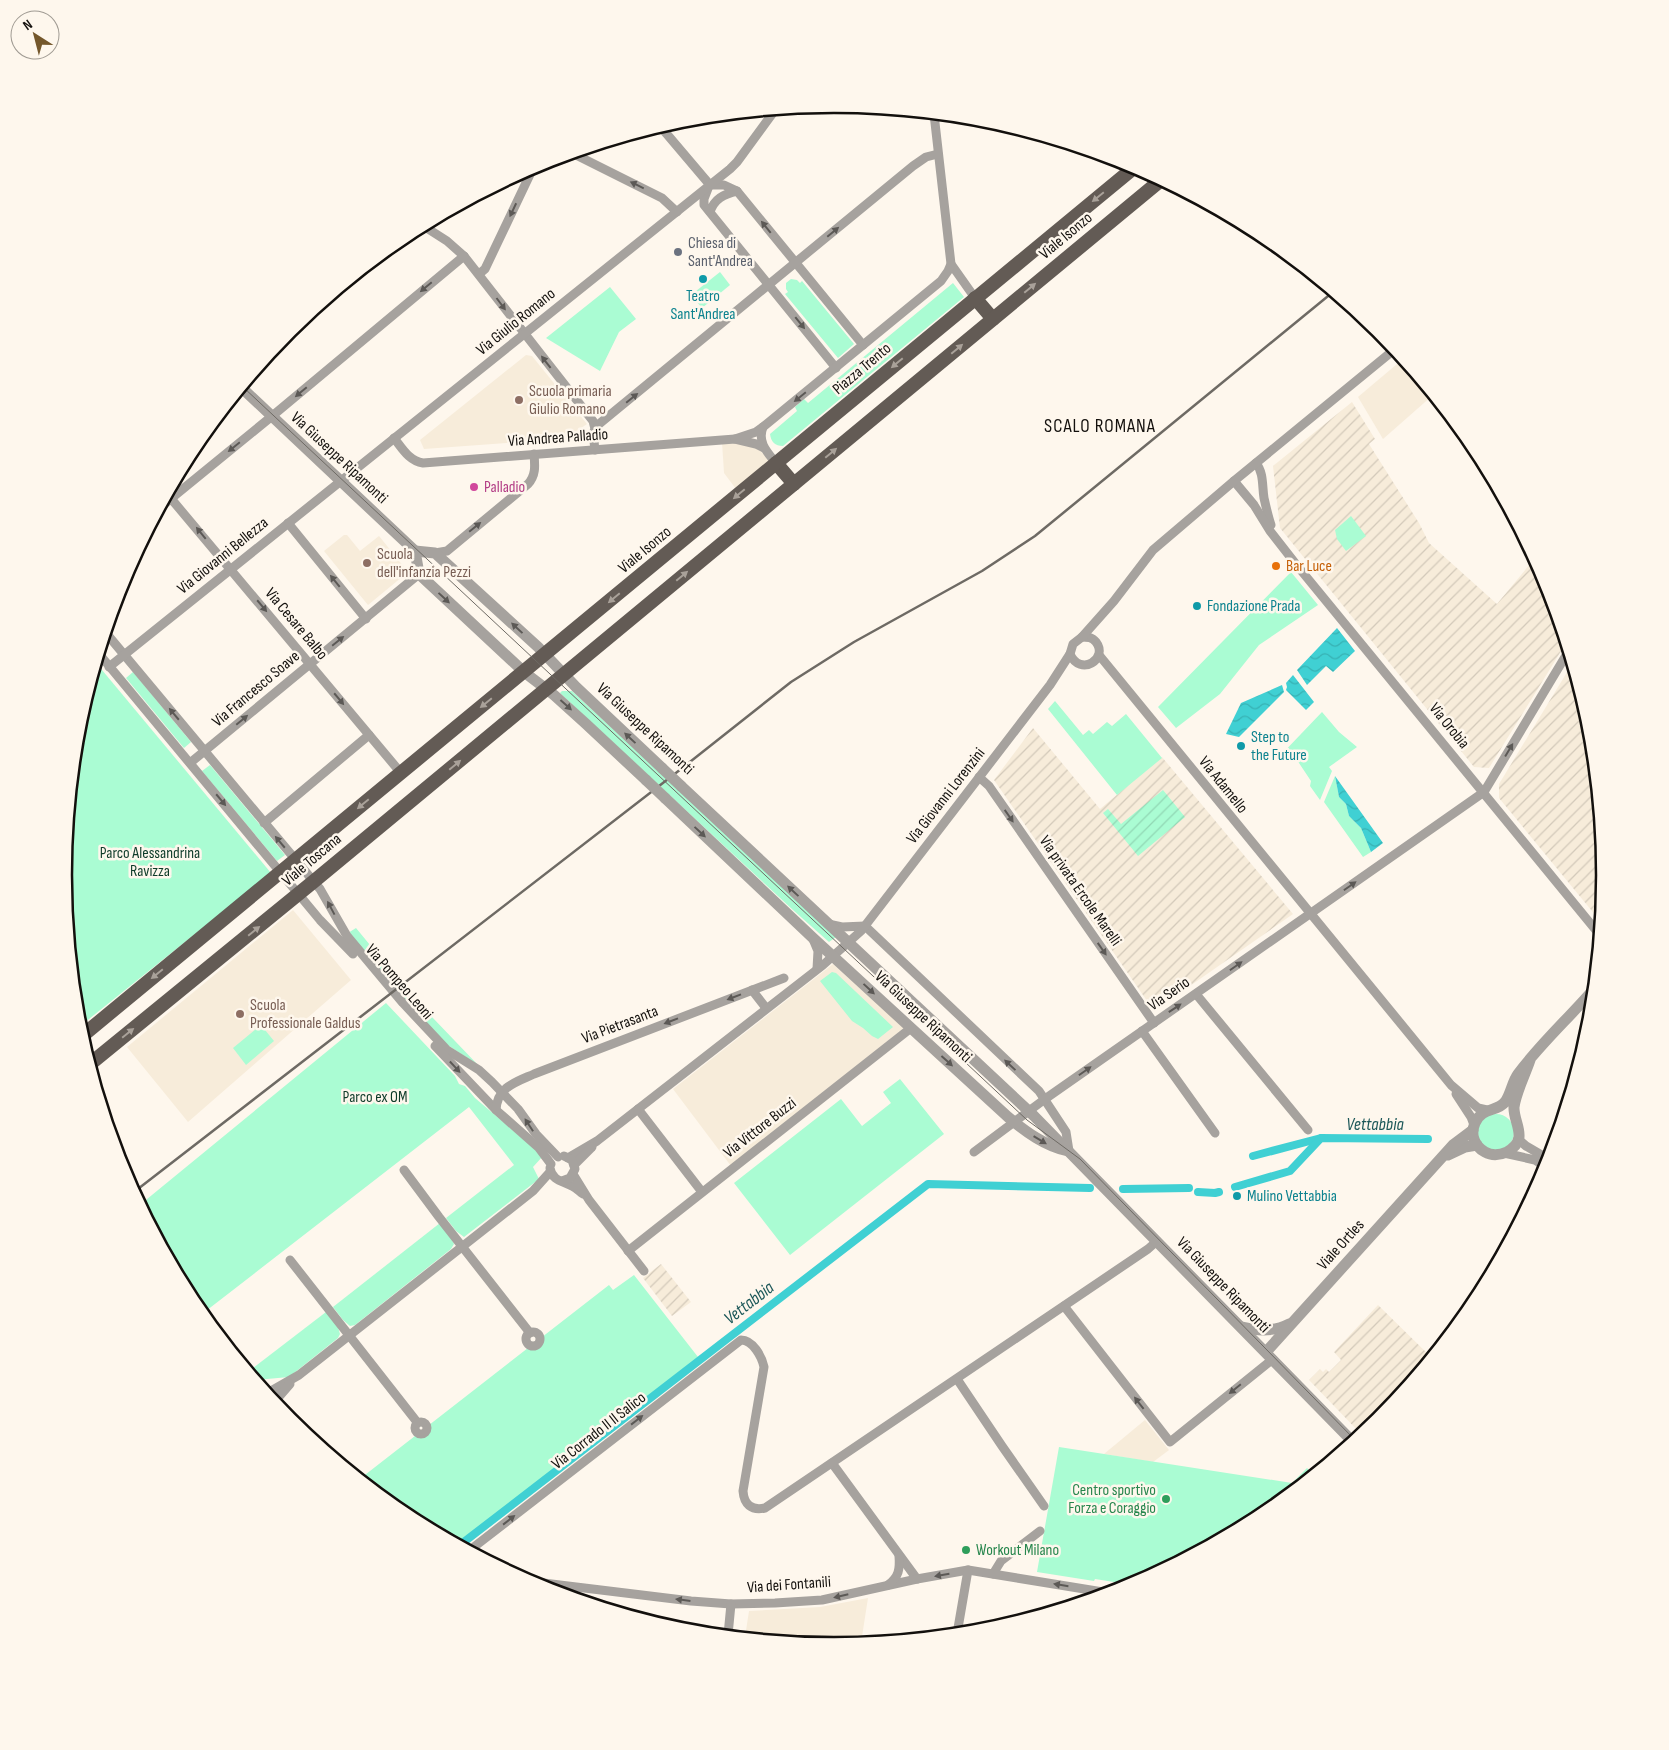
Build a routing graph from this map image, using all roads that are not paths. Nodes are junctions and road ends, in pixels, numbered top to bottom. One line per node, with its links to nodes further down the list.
1 (771, 116): 9 (street, Via Giulio Romano)
2 (935, 120): 4 (street)
3 (666, 133): 9 (street)
4 (938, 154): 15 (street, one-way to 4); 16 (street)
5 (580, 157): 11 (street, one-way to 5)
6 (1128, 172): 20 (main road, Viale Isonzo, one-way to 20)
7 (528, 178): 17 (street, one-way to 17)
8 (1156, 184): 21 (main road, Viale Isonzo, one-way to 8)
9 (710, 186): 10 (street); 11 (street, Via Giulio Romano); 12 (street)
10 (736, 191): 12 (street); 15 (street, one-way to 10)
11 (677, 212): 22 (street, Via Giulio Romano)
12 (710, 212): 19 (street)
13 (429, 230): 14 (street)
14 (464, 256): 17 (street); 27 (street, one-way to 27)
15 (796, 263): 19 (street); 23 (street)
16 (951, 264): 18 (street, Piazza Trento); 20 (street)
17 (478, 274): 22 (street, one-way to 22)
18 (940, 281): 20 (street); 23 (street, Piazza Trento)
19 (769, 285): 25 (street, one-way to 25); 29 (street, one-way to 19)
20 (971, 293): 21 (main road); 35 (main road, Piazza Trento, one-way to 35)
21 (993, 319): 39 (main road, one-way to 21)
22 (524, 334): 29 (street, one-way to 22); 30 (street, Via Giulio Romano)
23 (863, 345): 25 (street, Piazza Trento)
24 (1389, 354): 36 (street, Via Giovanni Lorenzini)
25 (836, 368): 28 (street, Piazza Trento, one-way to 28)
26 (246, 392): 27 (street, Via Giuseppe Ripamonti)
27 (272, 417): 37 (street, Via Giuseppe Ripamonti); 40 (street, one-way to 40)
28 (763, 427): 31 (street, Piazza Trento); 32 (street)
29 (595, 429): 33 (street)
30 (394, 438): 34 (street, Via Andrea Palladio); 37 (street, Via Giulio Romano)
31 (735, 440): 32 (street); 33 (street, Via Andrea Palladio)
32 (764, 448): 35 (street)
33 (595, 450): 34 (street, Via Andrea Palladio)
34 (534, 454): 47 (street, one-way to 34)
35 (776, 463): 39 (main road); 62 (main road, Viale Isonzo, one-way to 62)
36 (1256, 463): 38 (street, Via Giovanni Lorenzini); 41 (street)
37 (340, 481): 44 (street, Via Giovanni Bellezza); 46 (street, Via Giuseppe Ripamonti)
38 (1234, 481): 42 (street, Via Orobia); 50 (street, Via Giovanni Lorenzini)
39 (794, 484): 64 (main road, one-way to 39)
40 (177, 490)
41 (1264, 496): 42 (street); 45 (street)
42 (1248, 498): 45 (street, Via Orobia)
43 (172, 499): 48 (street, Via Cesare Balbo, one-way to 43)
44 (288, 523): 48 (street, Via Giovanni Bellezza); 51 (street, one-way to 44)
45 (1275, 538): 71 (street, Via Orobia)
46 (414, 551): 47 (street); 49 (street)
47 (435, 553): 62 (street, Via Giuseppe Ripamonti, one-way to 47)
48 (231, 569): 55 (street, Via Giovanni Bellezza); 61 (street, Via Cesare Balbo, one-way to 61)
49 (418, 574): 51 (street, Via Francesco Soave); 62 (street, Via Giuseppe Ripamonti, one-way to 62)
50 (1114, 601): 52 (street, Via Giovanni Lorenzini); 54 (street, Via Giovanni Lorenzini)
51 (366, 619): 61 (street, Via Francesco Soave, one-way to 51)
52 (1082, 637): 54 (street); 56 (street, Via Giovanni Lorenzini)
53 (110, 638): 55 (street, Via Pompeo Leoni)
54 (1094, 640): 58 (street)
55 (124, 654): 63 (street, Via Giovanni Bellezza); 67 (street, Via Pompeo Leoni, one-way to 55)
56 (1070, 654): 60 (street); 65 (street, Via Giovanni Lorenzini)
57 (1565, 658): 71 (street, one-way to 57)
58 (1096, 659): 60 (street); 77 (street, Via Adamello)
59 (104, 660): 63 (street, Via Pompeo Leoni)
60 (1076, 663): 65 (street, Via Giovanni Lorenzini)
61 (310, 664): 66 (street, Via Cesare Balbo, one-way to 66); 67 (street, Via Francesco Soave, one-way to 61)
62 (535, 664): 64 (street, Via Giuseppe Ripamonti); 64 (street, Via Giuseppe Ripamonti); 69 (main road, Viale Toscana, one-way to 69)
63 (109, 666): 68 (street, Via Pompeo Leoni)
64 (555, 682): 75 (main road, Viale Toscana, one-way to 64); 78 (street, Via Giuseppe Ripamonti, one-way to 64, bridge); 81 (street, Via Giuseppe Ripamonti, one-way to 81, bridge)
65 (1050, 685): 70 (street, Via Giovanni Lorenzini)
66 (369, 735): 69 (street, Via Cesare Balbo); 72 (street)
67 (205, 751): 68 (street, Via Francesco Soave); 72 (street, Via Pompeo Leoni)
68 (190, 763): 74 (street, Via Pompeo Leoni, one-way to 74)
69 (400, 773): 73 (main road, Viale Toscana, one-way to 73)
70 (979, 777): 79 (street, Via Giovanni Lorenzini); 90 (street, Via privata Ercole Marelli, one-way to 90)
71 (1484, 792): 77 (street, Via Serio, one-way to 71); 80 (street, Via Orobia)
72 (264, 823): 73 (street, Via Pompeo Leoni, one-way to 72)
73 (295, 860): 74 (main road, Viale Toscana); 75 (street, Via Pompeo Leoni)
74 (281, 872): 76 (street, Via Pompeo Leoni); 92 (main road, Viale Toscana, one-way to 92)
75 (314, 882): 76 (main road, Viale Toscana); 97 (street, Via Pompeo Leoni, one-way to 75)
76 (299, 894): 94 (main road, Viale Toscana, one-way to 76); 101 (street, Via Pompeo Leoni, one-way to 101)
77 (1310, 914): 87 (street, Via Serio, one-way to 77); 96 (street, Via Adamello)
78 (828, 924): 79 (street); 82 (street, Via Giuseppe Ripamonti)
79 (865, 926): 82 (street, Via Giovanni Lorenzini); 98 (street, Via Giuseppe Ripamonti, one-way to 79)
80 (1595, 928)
81 (813, 938): 83 (street, Via Giuseppe Ripamonti); 84 (street)
82 (848, 943): 83 (street); 102 (street, Via Giuseppe Ripamonti)
83 (833, 956): 84 (street); 91 (street, Via Giuseppe Ripamonti, one-way to 91)
84 (817, 969): 89 (street)
85 (784, 978): 86 (street, Via Pietrasanta)
86 (752, 990): 89 (street); 97 (street, Via Pietrasanta, one-way to 97)
87 (1196, 994): 90 (street, Via Serio, one-way to 87); 106 (street)
88 (1586, 999): 95 (street, Viale Ortles)
89 (766, 1008): 99 (street)
90 (1154, 1023): 93 (street, Via Serio)
91 (911, 1028): 104 (street, Via Giuseppe Ripamonti, one-way to 104); 119 (street, Via Vittore Buzzi)
92 (89, 1031)
93 (1142, 1031): 98 (street, Via Serio, one-way to 93); 107 (street)
94 (95, 1060)
95 (1530, 1060): 100 (street, Viale Ortles); 103 (street, Viale Ortles)
96 (1451, 1085): 100 (street); 105 (street)
97 (502, 1092): 101 (street); 118 (street, Via Pompeo Leoni, one-way to 97)
98 (1045, 1099): 102 (street); 110 (street, Via Giuseppe Ripamonti)
99 (638, 1109): 116 (street); 119 (street)
100 (1490, 1109): 103 (street); 105 (street, Viale Ortles)
101 (496, 1110): 118 (street, Via Pompeo Leoni)
102 (1029, 1111): 104 (street); 110 (street, Via Giuseppe Ripamonti)
103 (1516, 1120): 108 (street, Viale Ortles)
104 (1014, 1122): 110 (street, Via Giuseppe Ripamonti, one-way to 110); 111 (street)
105 (1473, 1127): 109 (street); 114 (street, Viale Ortles)
106 (1308, 1130)
107 (1215, 1133)
108 (1518, 1139): 112 (street); 113 (street)
109 (1477, 1145): 112 (street); 114 (street, Viale Ortles)
110 (1068, 1151): 121 (street, Via Giuseppe Ripamonti)
111 (974, 1152)
112 (1504, 1153): 115 (street)
113 (1542, 1156)
114 (1440, 1159): 127 (street, Viale Ortles)
115 (1540, 1163)
116 (572, 1166): 118 (street); 118 (street); 120 (street)
117 (404, 1170): 122 (street)
118 (555, 1171): 120 (street); 122 (street)
119 (702, 1192): 123 (street, Via Vittore Buzzi)
120 (589, 1200): 123 (street)
121 (1157, 1241): 126 (street); 128 (street, Via Giuseppe Ripamonti)
122 (462, 1246): 129 (street); 130 (street)
123 (628, 1251): 125 (street)
124 (290, 1260): 130 (street)
125 (644, 1272)
126 (1064, 1306): 131 (street, one-way to 126); 133 (street)
127 (1295, 1320): 128 (street); 131 (street, Viale Ortles)
128 (1241, 1326): 131 (street, Via Giuseppe Ripamonti)
129 (530, 1333)
130 (348, 1336): 132 (street); 136 (street)
131 (1269, 1355): 137 (street, Via Giuseppe Ripamonti)
132 (298, 1374): 134 (street); 135 (street)
133 (957, 1378): 138 (street); 139 (street)
134 (272, 1388)
135 (281, 1397)
136 (417, 1422)
137 (1348, 1437)
138 (832, 1462): 141 (street, Via Corrado II Il Salico, one-way to 138); 142 (street)
139 (1044, 1506)
140 (1040, 1531): 144 (street)
141 (475, 1546)
142 (898, 1555): 145 (street); 147 (street)
143 (968, 1570): 144 (street, Via dei Fontanili); 145 (street, Via dei Fontanili, one-way to 145); 150 (street)
144 (992, 1574): 148 (street, Via dei Fontanili, one-way to 144)
145 (917, 1579): 147 (street, Via dei Fontanili)
146 (555, 1584): 149 (street, Via dei Fontanili, one-way to 146)
147 (888, 1585): 149 (street, Via dei Fontanili, one-way to 149)
148 (1095, 1591)
149 (731, 1604): 151 (street)
150 (958, 1626)
151 (729, 1629)

